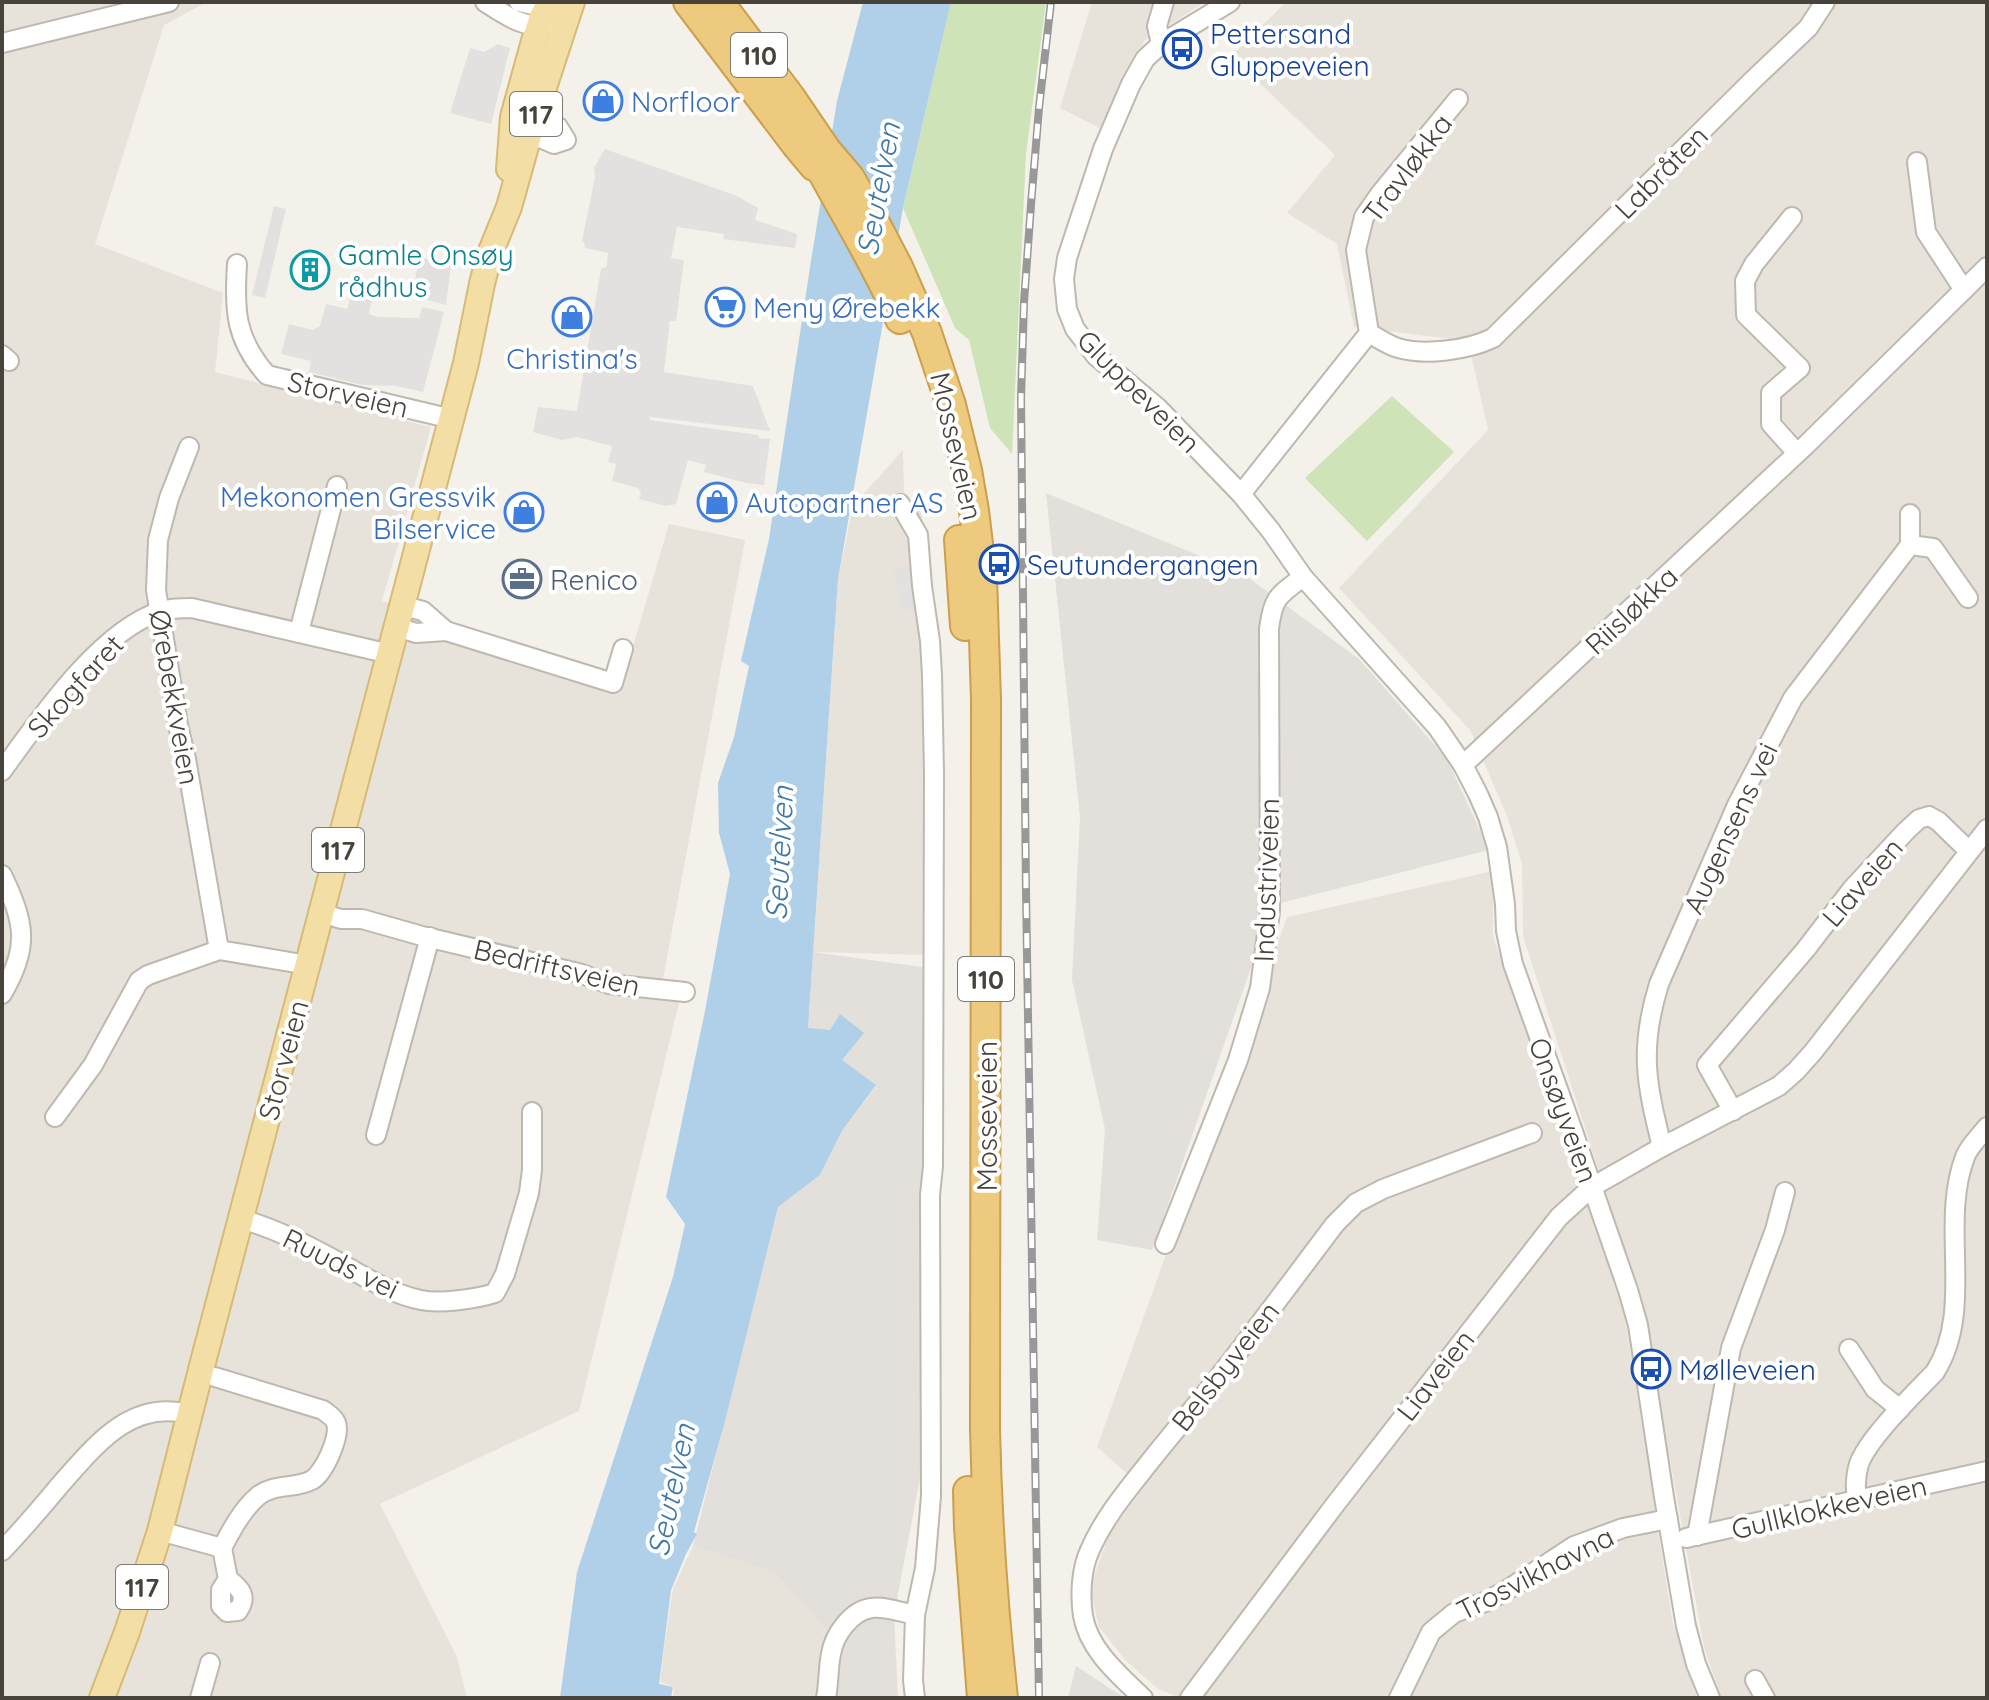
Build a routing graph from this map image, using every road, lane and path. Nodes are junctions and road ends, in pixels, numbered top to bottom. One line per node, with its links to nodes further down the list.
1 (169, 2): 14 (street)
2 (485, 2): 13 (street)
3 (519, 2): 13 (street)
4 (688, 2): 17 (highway, 110)
5 (704, 2): 17 (highway, 110)
6 (719, 2): 17 (highway, 110)
7 (735, 2): 17 (highway, 110)
8 (1164, 2): 15 (street)
9 (1230, 2): 15 (street)
10 (1804, 2): 11 (street)
11 (1811, 2)
12 (1825, 2): 23 (street, Labråten)
13 (554, 12): 25 (main road, Storveien / 117)
14 (2, 43)
15 (1161, 44): 29 (street, Gluppeveien)
16 (1458, 99): 23 (street, Travløkka)
17 (795, 114): 24 (highway, 110)
18 (1917, 162): 22 (street)
19 (1792, 217): 27 (street)
20 (237, 264): 25 (street, Storveien)
21 (1987, 267): 22 (street, Riisløkka)
22 (1964, 290): 27 (street, Riisløkka)
23 (1369, 333): 29 (street)
24 (924, 355): 82 (highway, Mosseveien / 110); 83 (highway, Mosseveien / 110)
25 (452, 419): 36 (main road, Storveien / 117)
26 (189, 447): 35 (street, Ørebekkveien)
27 (1797, 453): 40 (street, Riisløkka)
28 (337, 486): 37 (street)
29 (1241, 494): 33 (street, Gluppeveien)
30 (900, 504): 75 (street)
31 (1910, 514): 32 (street)
32 (1910, 545): 34 (street); 57 (street, Augensens vei)
33 (1303, 577): 40 (street, Onsøyveien); 61 (street, Industriveien)
34 (1968, 598)
35 (158, 612): 37 (street, Skogfaret); 41 (street, Skogfaret); 47 (street, Ørebekkveien)
36 (400, 616): 38 (street); 39 (main road, Storveien / 117)
37 (299, 632): 39 (street, Skogfaret)
38 (623, 649)
39 (390, 654): 45 (main road, Storveien / 117)
40 (1463, 765): 58 (street, Onsøyveien)
41 (2, 771)
42 (1987, 829): 43 (street, Liaveien)
43 (1969, 851): 51 (street, Liaveien); 51 (street, Liaveien)
44 (2, 875): 50 (street)
45 (323, 907): 46 (street, Bedriftsveien); 48 (main road, Storveien / 117)
46 (430, 937): 49 (street, Bedriftsveien); 56 (street)
47 (219, 950): 48 (street); 53 (street)
48 (308, 965): 60 (main road, Storveien / 117)
49 (685, 992)
50 (2, 994)
51 (1733, 1111): 57 (street, Liaveien)
52 (532, 1112): 60 (street, Ruuds vei)
53 (55, 1117)
54 (1987, 1127): 64 (street)
55 (1532, 1133): 84 (street, Belsbyveien)
56 (376, 1135)
57 (1662, 1147): 58 (street, Liaveien)
58 (1592, 1187): 68 (street, Onsøyveien); 85 (street, Liaveien)
59 (1785, 1192): 70 (street)
60 (241, 1219): 65 (main road, Storveien / 117)
61 (1165, 1244)
62 (1849, 1349): 64 (street)
63 (215, 1377): 72 (street)
64 (1900, 1409): 67 (street)
65 (189, 1414): 69 (main road, Storveien / 117); 73 (street)
66 (1987, 1471): 67 (street, Gullklokkeveien)
67 (1857, 1501): 70 (street, Gullklokkeveien)
68 (1668, 1519): 71 (street, Onsøyveien); 86 (street, Trosvikhavna)
69 (160, 1531): 72 (street); 78 (main road, Storveien / 117)
70 (1697, 1536): 71 (street, Gullklokkeveien)
71 (1672, 1541): 87 (street, Onsøyveien)
72 (222, 1548): 74 (street)
73 (2, 1551)
74 (228, 1579)
75 (915, 1615): 80 (street); 81 (street)
76 (210, 1663): 79 (street)
77 (1755, 1680): 88 (street)
78 (102, 1698)
79 (200, 1698)
80 (826, 1698)
81 (915, 1698)
82 (982, 1698)
83 (1003, 1698)
84 (1143, 1698)
85 (1190, 1698)
86 (1399, 1698)
87 (1710, 1698)
88 (1765, 1698)

